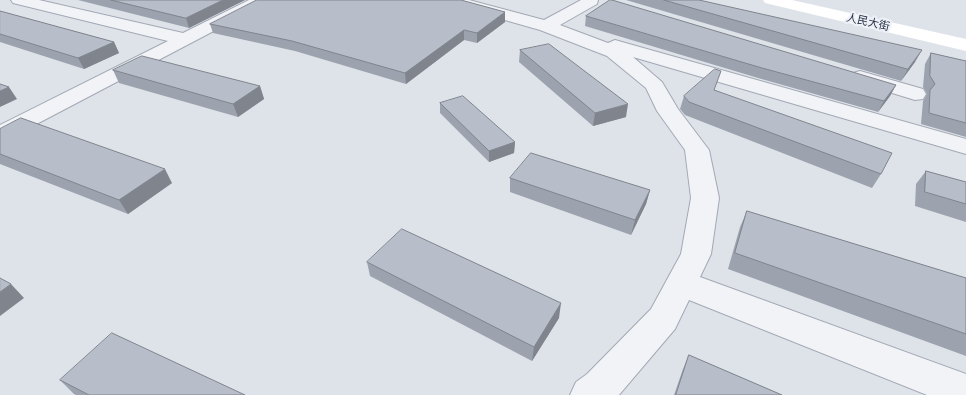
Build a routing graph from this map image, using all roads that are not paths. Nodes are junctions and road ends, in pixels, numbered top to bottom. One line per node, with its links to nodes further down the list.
1 (18, 0): 8 (street); 11 (street)
2 (261, 0): 11 (street)
3 (451, 0): 9 (street)
4 (589, 0): 7 (street); 9 (street)
5 (771, 0): 12 (street, 人民大街)
6 (819, 0): 10 (street, 人民大街)
7 (609, 2)
8 (0, 5)
9 (546, 26): 13 (street)
10 (966, 32)
11 (184, 39): 19 (street)
12 (966, 44)
13 (610, 47): 16 (street); 17 (street)
14 (744, 65): 16 (street)
15 (842, 72): 18 (street)
16 (722, 77): 17 (street); 20 (street)
17 (655, 86): 21 (street)
18 (915, 94)
19 (0, 134)
20 (966, 147)
21 (681, 283): 22 (street); 23 (street)
22 (966, 392)
23 (590, 395)

